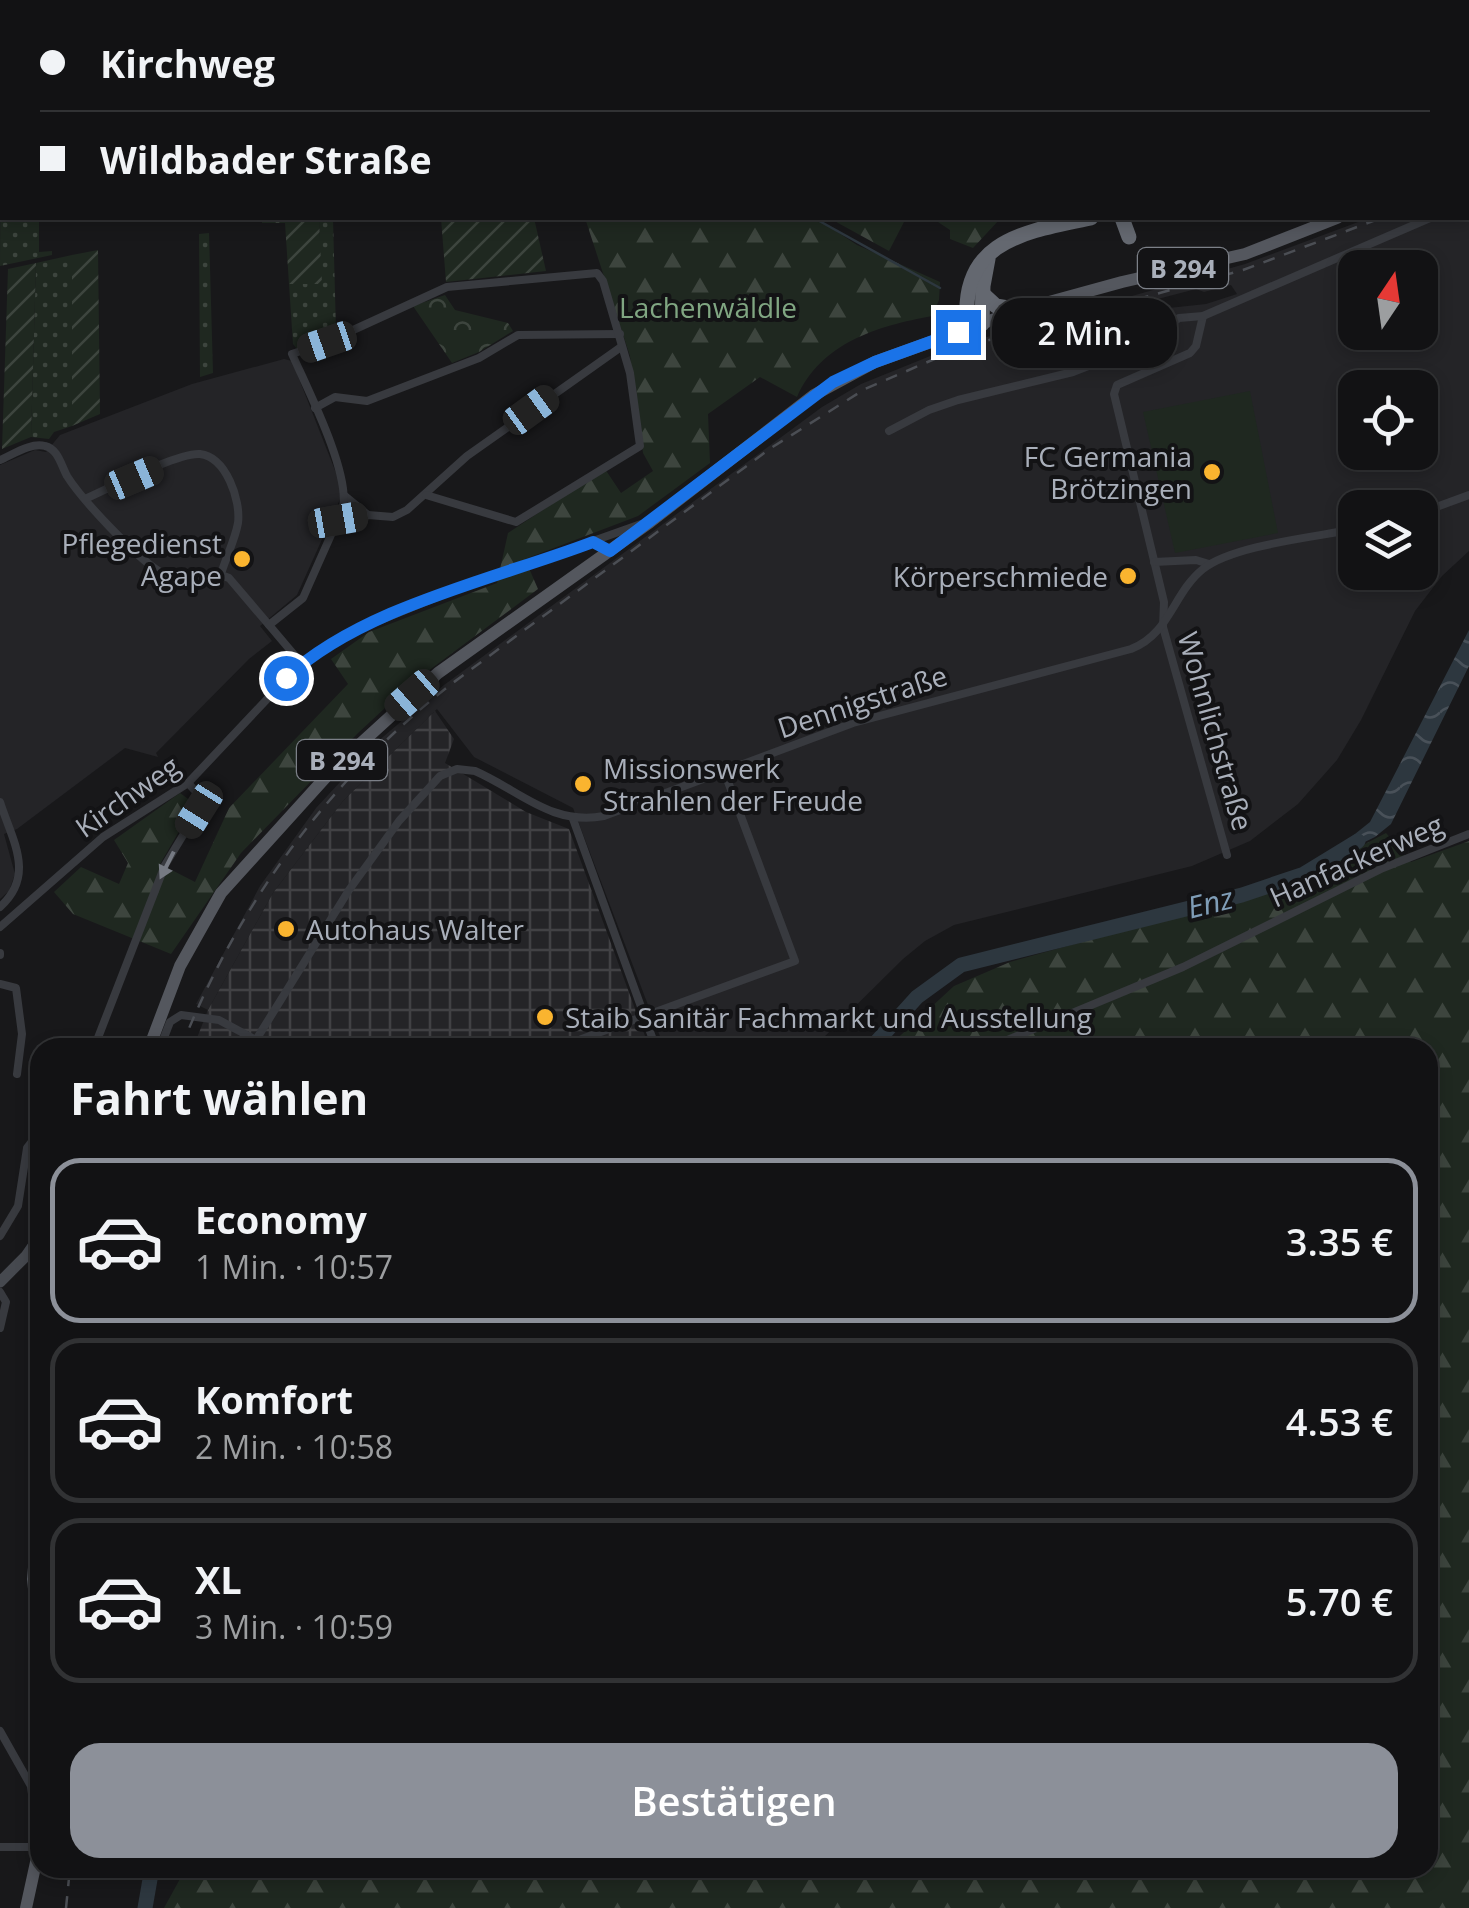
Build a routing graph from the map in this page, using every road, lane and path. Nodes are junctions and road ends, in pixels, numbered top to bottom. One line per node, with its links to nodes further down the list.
1 (1123, 220): 5 (highway)
2 (1332, 220): 8 (main road, B 294)
3 (1425, 220): 9 (street)
4 (1052, 222): 6 (highway)
5 (1129, 237)
6 (990, 253): 7 (highway); 10 (highway)
7 (982, 294): 8 (highway); 10 (highway)
8 (1020, 310): 10 (main road, B 294)
9 (1203, 316): 14 (street); 27 (street, Wohnlichstraße)
10 (975, 327): 23 (main road, B 294)
11 (620, 334): 12 (street); 13 (street); 13 (street)
12 (622, 347): 16 (street); 16 (street)
13 (315, 408): 18 (street)
14 (889, 431)
15 (0, 460): 19 (street)
16 (426, 495): 21 (street)
17 (1469, 495): 20 (street)
18 (345, 496): 21 (street); 22 (street)
19 (84, 498): 29 (street); 29 (street)
20 (1438, 506)
21 (368, 515): 22 (street)
22 (338, 520): 30 (street)
23 (650, 522): 25 (street, Kirchweg); 26 (main road, B 294)
24 (1338, 532): 28 (street)
25 (593, 542): 26 (street); 32 (street, Kirchweg)
26 (610, 551): 44 (main road, B 294)
27 (1154, 562): 28 (street); 31 (street, Wohnlichstraße)
28 (1209, 564): 31 (street)
29 (222, 574): 30 (street)
30 (269, 625): 32 (street)
31 (1163, 627): 33 (street, Dennigstraße); 38 (street, Wohnlichstraße)
32 (302, 664): 34 (street, Kirchweg)
33 (724, 771): 36 (street, Dennigstraße); 42 (street)
34 (188, 783): 40 (street, Kirchweg); 43 (street, one-way to 43)
35 (0, 802): 39 (street)
36 (573, 818): 42 (street); 47 (street)
37 (1469, 834): 50 (street, Hanfackerweg)
38 (1227, 855)
39 (0, 907)
40 (0, 927)
41 (0, 984): 51 (street)
42 (644, 1016): 48 (street); 49 (street)
43 (98, 1038)
44 (152, 1038)
45 (164, 1038): 46 (street)
46 (245, 1038)
47 (258, 1038)
48 (584, 1038)
49 (652, 1038)
50 (1012, 1038)
51 (16, 1074)
52 (30, 1144): 53 (street)
53 (0, 1236)
54 (30, 1248): 55 (main road)
55 (0, 1282)
56 (0, 1292): 57 (street)
57 (0, 1328)
58 (0, 1731): 59 (street)
59 (30, 1784)
60 (30, 1846): 61 (street)
61 (0, 1847)
62 (33, 1878): 63 (main road)
63 (26, 1908)

